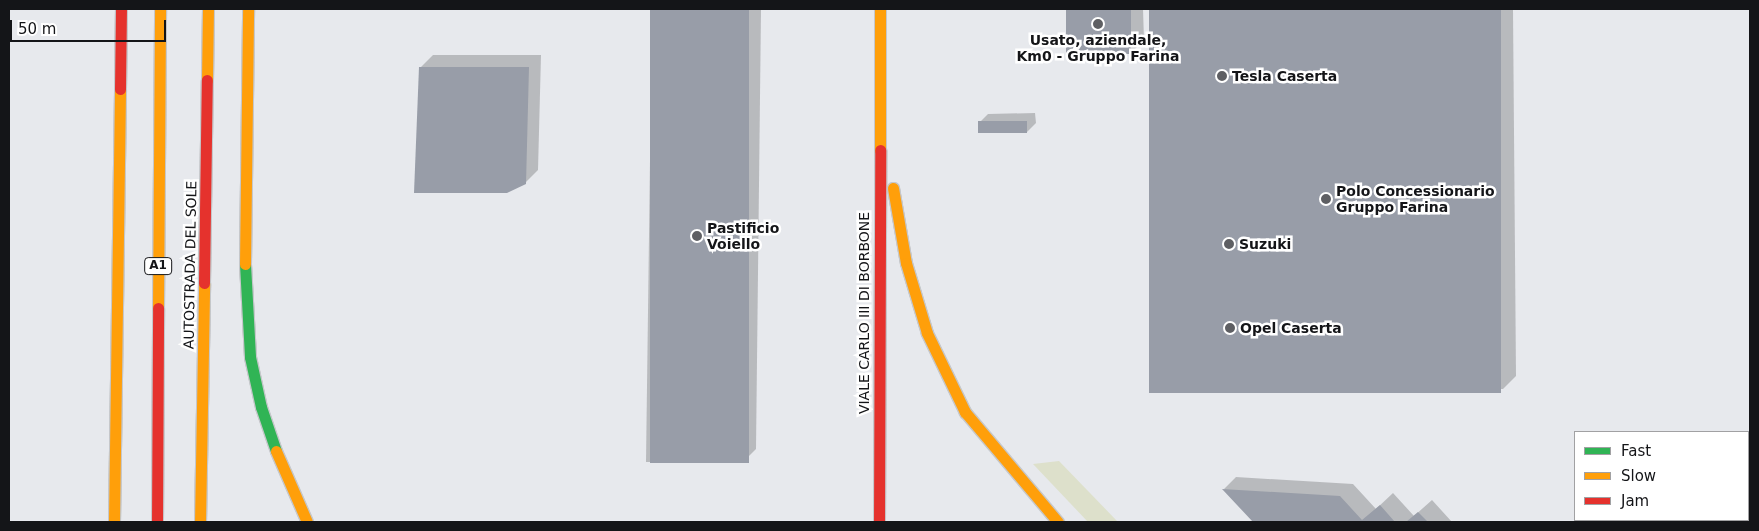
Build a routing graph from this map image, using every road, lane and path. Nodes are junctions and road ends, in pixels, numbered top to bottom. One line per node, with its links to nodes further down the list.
1 (121, 9): 7 (main road)
2 (160, 9): 8 (main road, A1)
3 (208, 9): 9 (main road, AUTOSTRADA DEL SOLE)
4 (248, 9): 10 (main road)
5 (880, 9): 6 (main road, VIALE CARLO III DI BORBONE)
6 (880, 104): 11 (main road, VIALE CARLO III DI BORBONE); 12 (main road, VIALE CARLO III DI BORBONE)
7 (114, 522)
8 (157, 522)
9 (200, 522)
10 (307, 522)
11 (879, 522)
12 (1058, 522)

